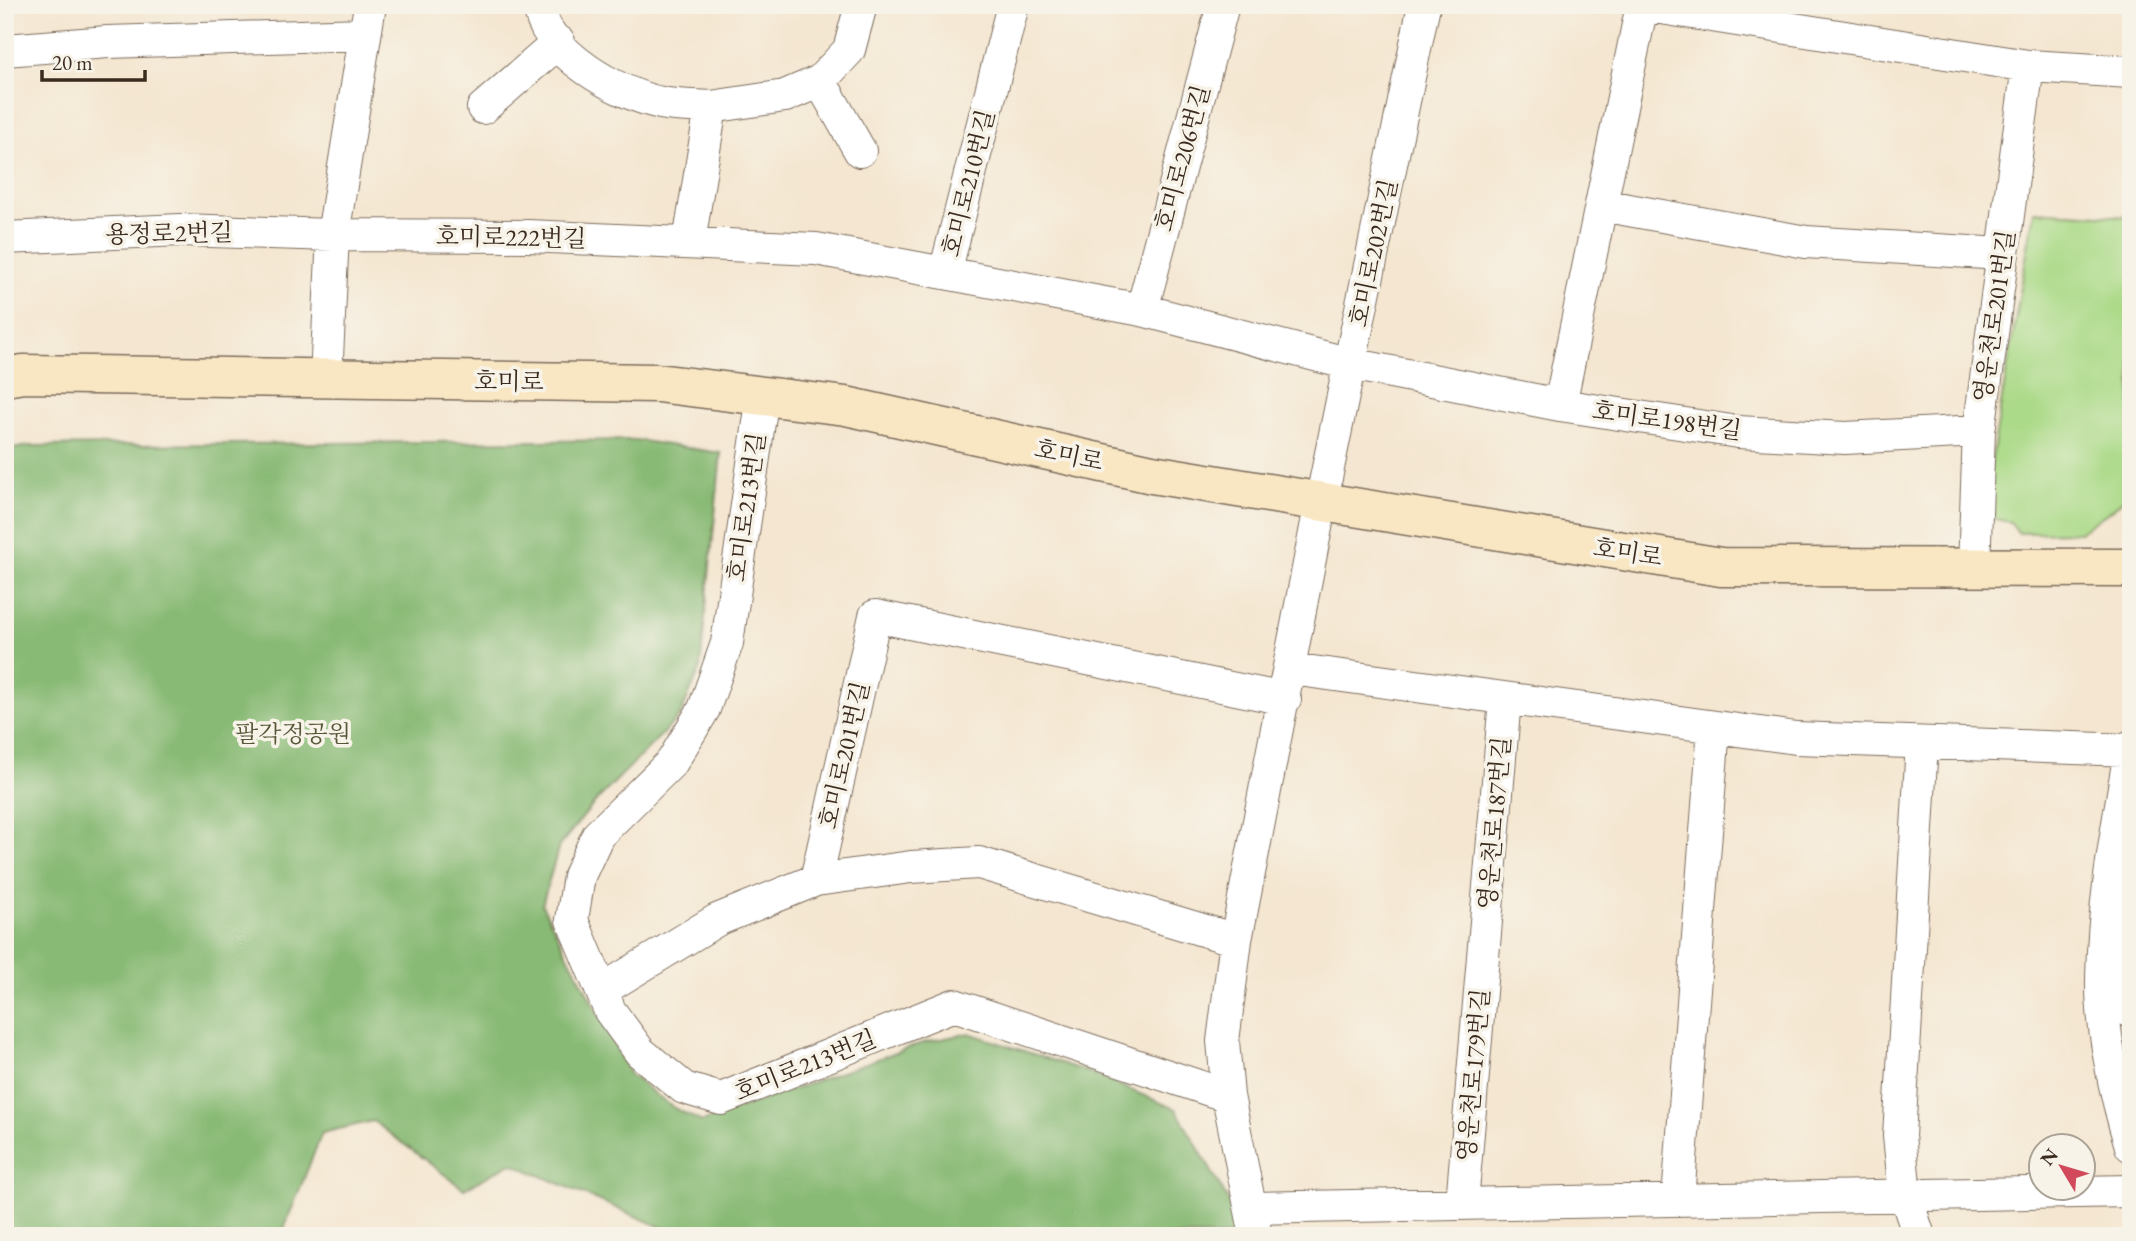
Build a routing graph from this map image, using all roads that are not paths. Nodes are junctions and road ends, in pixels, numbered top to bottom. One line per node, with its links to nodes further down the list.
1 (539, 5): 8 (street)
2 (861, 5): 12 (street)
3 (1013, 5): 21 (street, 호미로210번길)
4 (1223, 5): 22 (street, 호미로206번길)
5 (1424, 5): 23 (street, 호미로202번길)
6 (1642, 5): 10 (street); 16 (street, 호미로198번길)
7 (367, 20): 9 (street); 17 (street)
8 (559, 43): 13 (street); 14 (street)
9 (5, 50)
10 (2028, 66): 11 (street); 20 (street, 영운천로201번길)
11 (2131, 72)
12 (820, 81): 13 (street); 15 (street)
13 (711, 107): 19 (street)
14 (483, 108)
15 (860, 151)
16 (1601, 205): 20 (street); 27 (street, 호미로198번길)
17 (333, 235): 18 (street, 용정로2번길); 19 (street, 호미로222번길); 25 (street)
18 (5, 238)
19 (689, 242): 21 (street, 호미로210번길)
20 (2002, 254): 28 (street, 영운천로201번길)
21 (945, 273): 22 (street)
22 (1142, 310): 23 (street)
23 (1350, 364): 27 (street); 29 (street, 호미로202번길)
24 (5, 377): 25 (street, 호미로)
25 (326, 378): 26 (street, 호미로)
26 (763, 395): 29 (street, 호미로); 41 (street, 호미로213번길)
27 (1560, 405): 28 (street, 호미로198번길)
28 (1979, 431): 30 (street, 영운천로201번길)
29 (1321, 502): 30 (street, 호미로); 32 (street)
30 (1975, 568): 31 (street, 호미로)
31 (2131, 568)
32 (1288, 684): 33 (street); 37 (street, 호미로201번길); 38 (street)
33 (1505, 699): 34 (street); 40 (street, 영운천로187번길)
34 (1714, 727): 35 (street); 47 (street)
35 (1922, 743): 36 (street); 46 (street)
36 (2130, 748): 44 (street)
37 (816, 880): 38 (street); 41 (street)
38 (1236, 940): 43 (street)
39 (2131, 944): 42 (street)
40 (1484, 947): 48 (street, 영운천로179번길)
41 (601, 990): 43 (street, 호미로213번길)
42 (2131, 1012)
43 (1228, 1096): 49 (street)
44 (2131, 1146)
45 (2131, 1191): 46 (street)
46 (1905, 1195): 47 (street); 50 (street)
47 (1678, 1199): 48 (street)
48 (1462, 1203): 49 (street)
49 (1254, 1222)
50 (1919, 1236)

